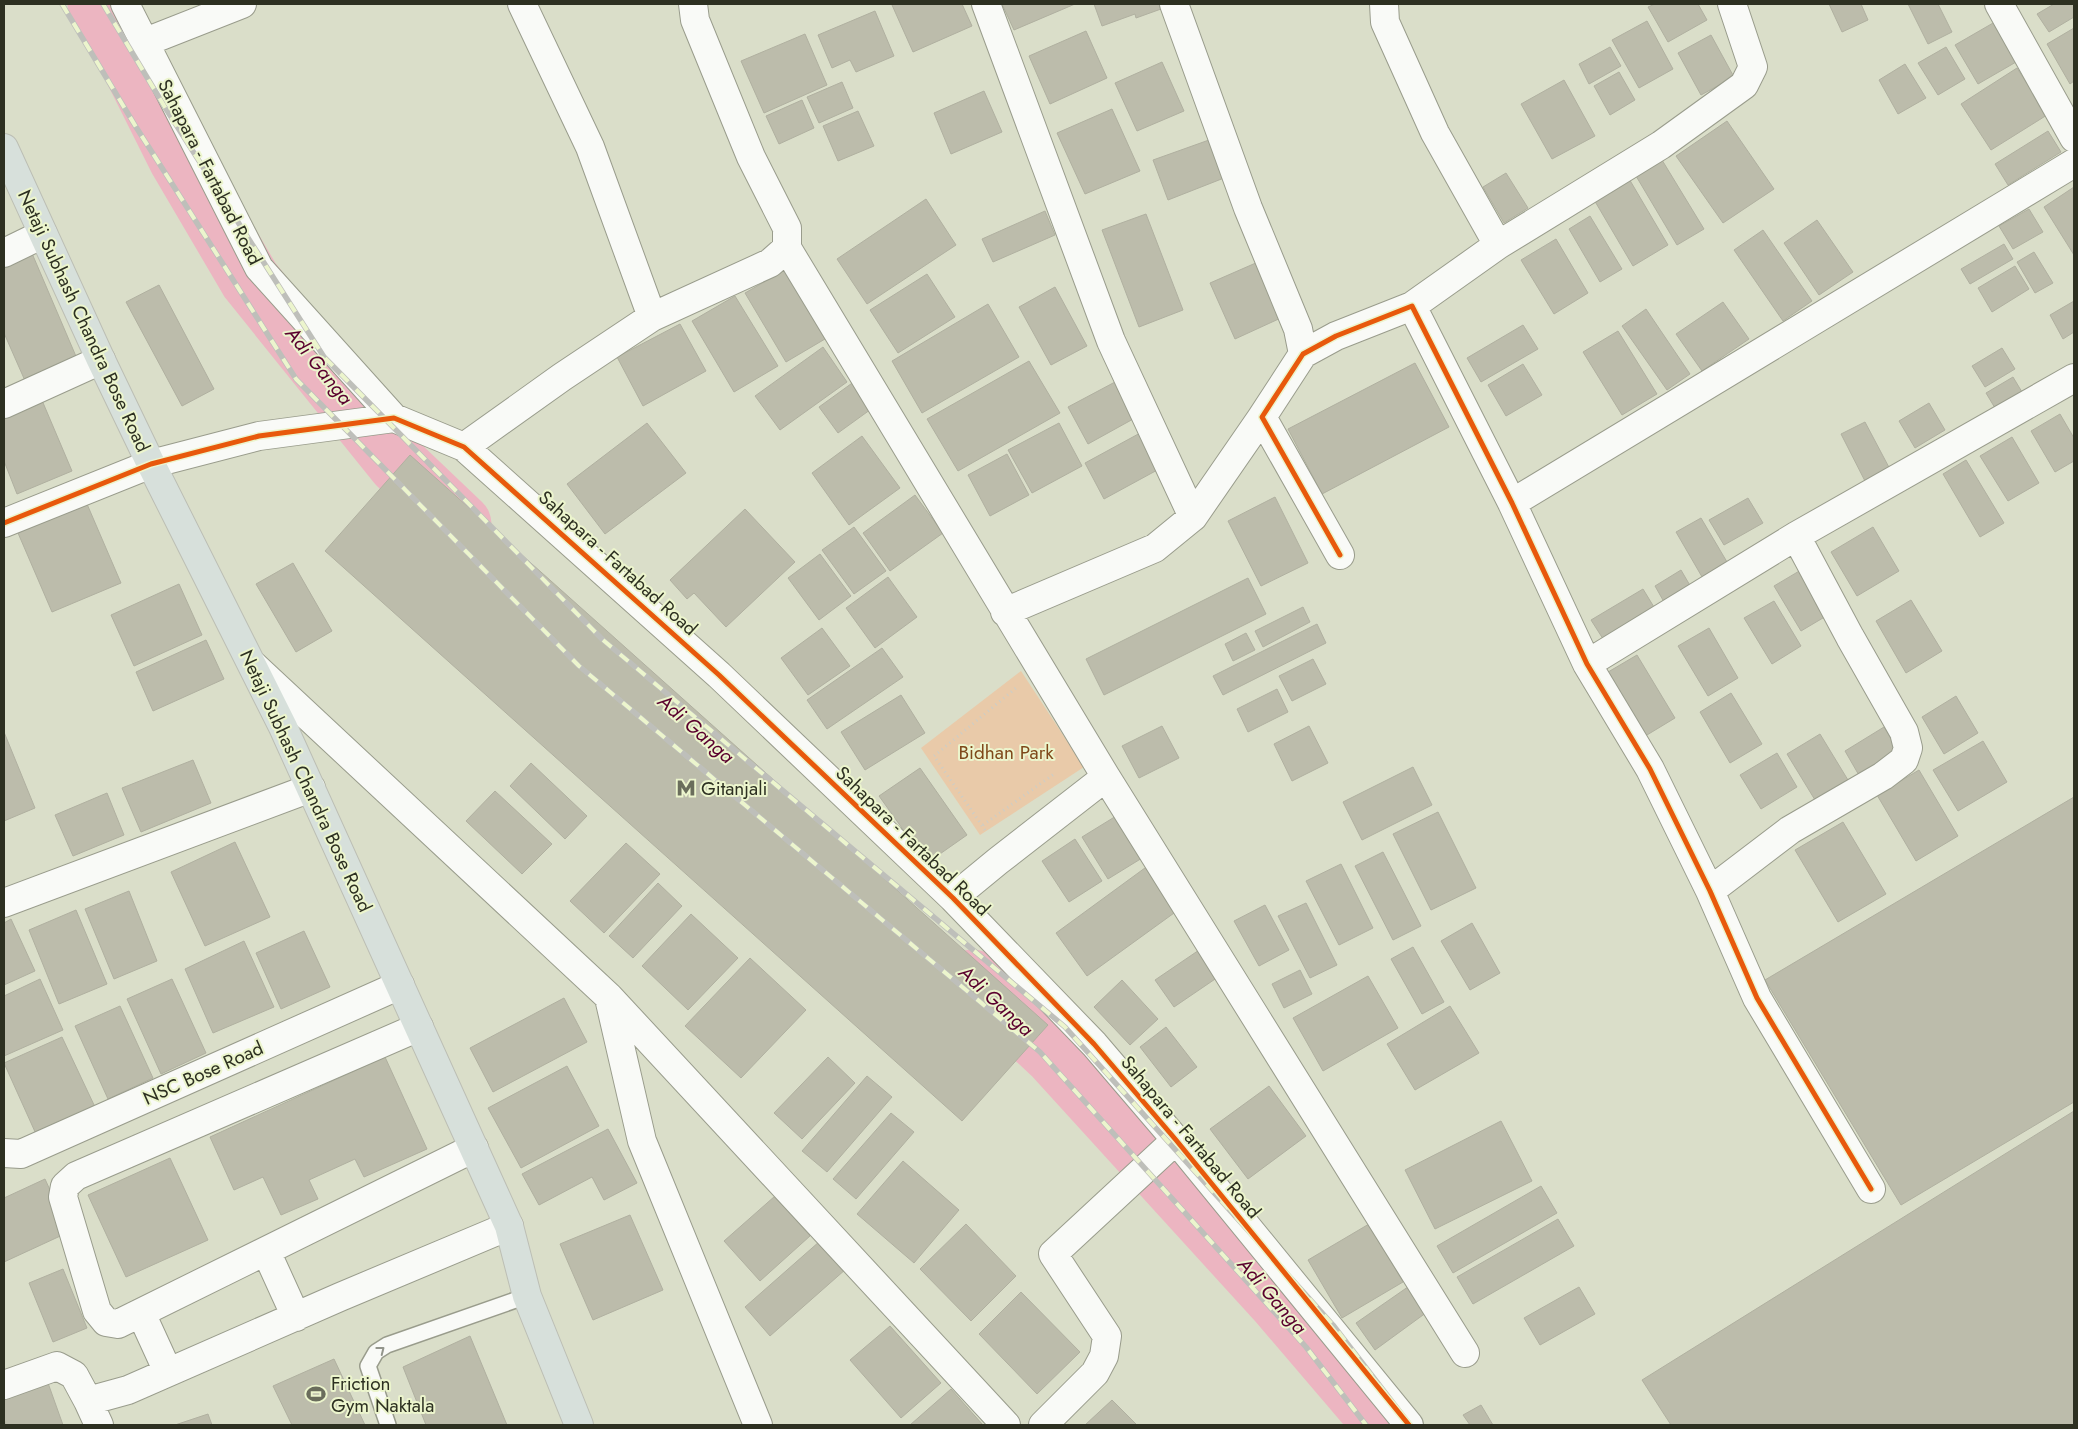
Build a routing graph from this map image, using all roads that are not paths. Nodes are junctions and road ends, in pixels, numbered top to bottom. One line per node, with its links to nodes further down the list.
1 (125, 4): 10 (street, Sahapara - Fartabad Road)
2 (242, 4): 10 (street)
3 (522, 4): 19 (street)
4 (692, 4): 16 (street)
5 (986, 4): 29 (street)
6 (1174, 4): 20 (street)
7 (1384, 4): 15 (street)
8 (1732, 4): 15 (street)
9 (1999, 4): 11 (street)
10 (143, 43): 25 (street, Sahapara - Fartabad Road)
11 (2074, 138)
12 (4, 148): 14 (main road, Netaji Subhash Chandra Bose Road)
13 (2074, 163): 28 (street)
14 (43, 234): 17 (street); 21 (main road, Netaji Subhash Chandra Bose Road)
15 (1498, 245): 18 (street)
16 (786, 248): 19 (street); 33 (street)
17 (4, 253)
18 (1412, 306): 20 (street); 28 (street)
19 (652, 317): 26 (street)
20 (1303, 354): 24 (street)
21 (101, 360): 23 (street); 27 (main road, Netaji Subhash Chandra Bose Road)
22 (2074, 378): 31 (street)
23 (4, 404)
24 (1262, 417): 29 (street); 32 (street)
25 (389, 419): 26 (street, Sahapara - Fartabad Road); 27 (street)
26 (464, 447): 39 (street, Sahapara - Fartabad Road)
27 (151, 464): 30 (street); 35 (main road, Netaji Subhash Chandra Bose Road)
28 (1512, 503): 34 (street)
29 (1193, 517): 33 (street)
30 (4, 523)
31 (1796, 536): 34 (street); 38 (street)
32 (1340, 555)
33 (1005, 612): 36 (street)
34 (1587, 664): 38 (street)
35 (253, 665): 37 (main road, Netaji Subhash Chandra Bose Road); 42 (street)
36 (1106, 777): 39 (street); 53 (street)
37 (311, 788): 40 (street); 41 (main road, Netaji Subhash Chandra Bose Road)
38 (1710, 891): 47 (street)
39 (953, 898): 44 (street, Sahapara - Fartabad Road)
40 (4, 902)
41 (400, 985): 43 (main road, Netaji Subhash Chandra Bose Road); 46 (street, NSC Bose Road)
42 (609, 997): 59 (street); 60 (street)
43 (419, 1027): 45 (main road, Netaji Subhash Chandra Bose Road); 51 (street)
44 (1176, 1140): 61 (street); 62 (street, Sahapara - Fartabad Road)
45 (474, 1148): 48 (main road, Netaji Subhash Chandra Bose Road); 49 (street)
46 (4, 1153)
47 (1871, 1189)
48 (509, 1226): 50 (main road, Netaji Subhash Chandra Bose Road); 52 (street)
49 (266, 1251): 51 (street); 52 (street)
50 (527, 1296): 57 (lane, one-way to 50); 58 (main road, Netaji Subhash Chandra Bose Road)
51 (141, 1313): 54 (street)
52 (296, 1317): 54 (street)
53 (1465, 1353)
54 (168, 1372): 56 (street)
55 (4, 1385): 56 (street)
56 (94, 1413)
57 (388, 1425)
58 (579, 1425)
59 (758, 1425)
60 (1006, 1425)
61 (1043, 1425)
62 (1409, 1425)

